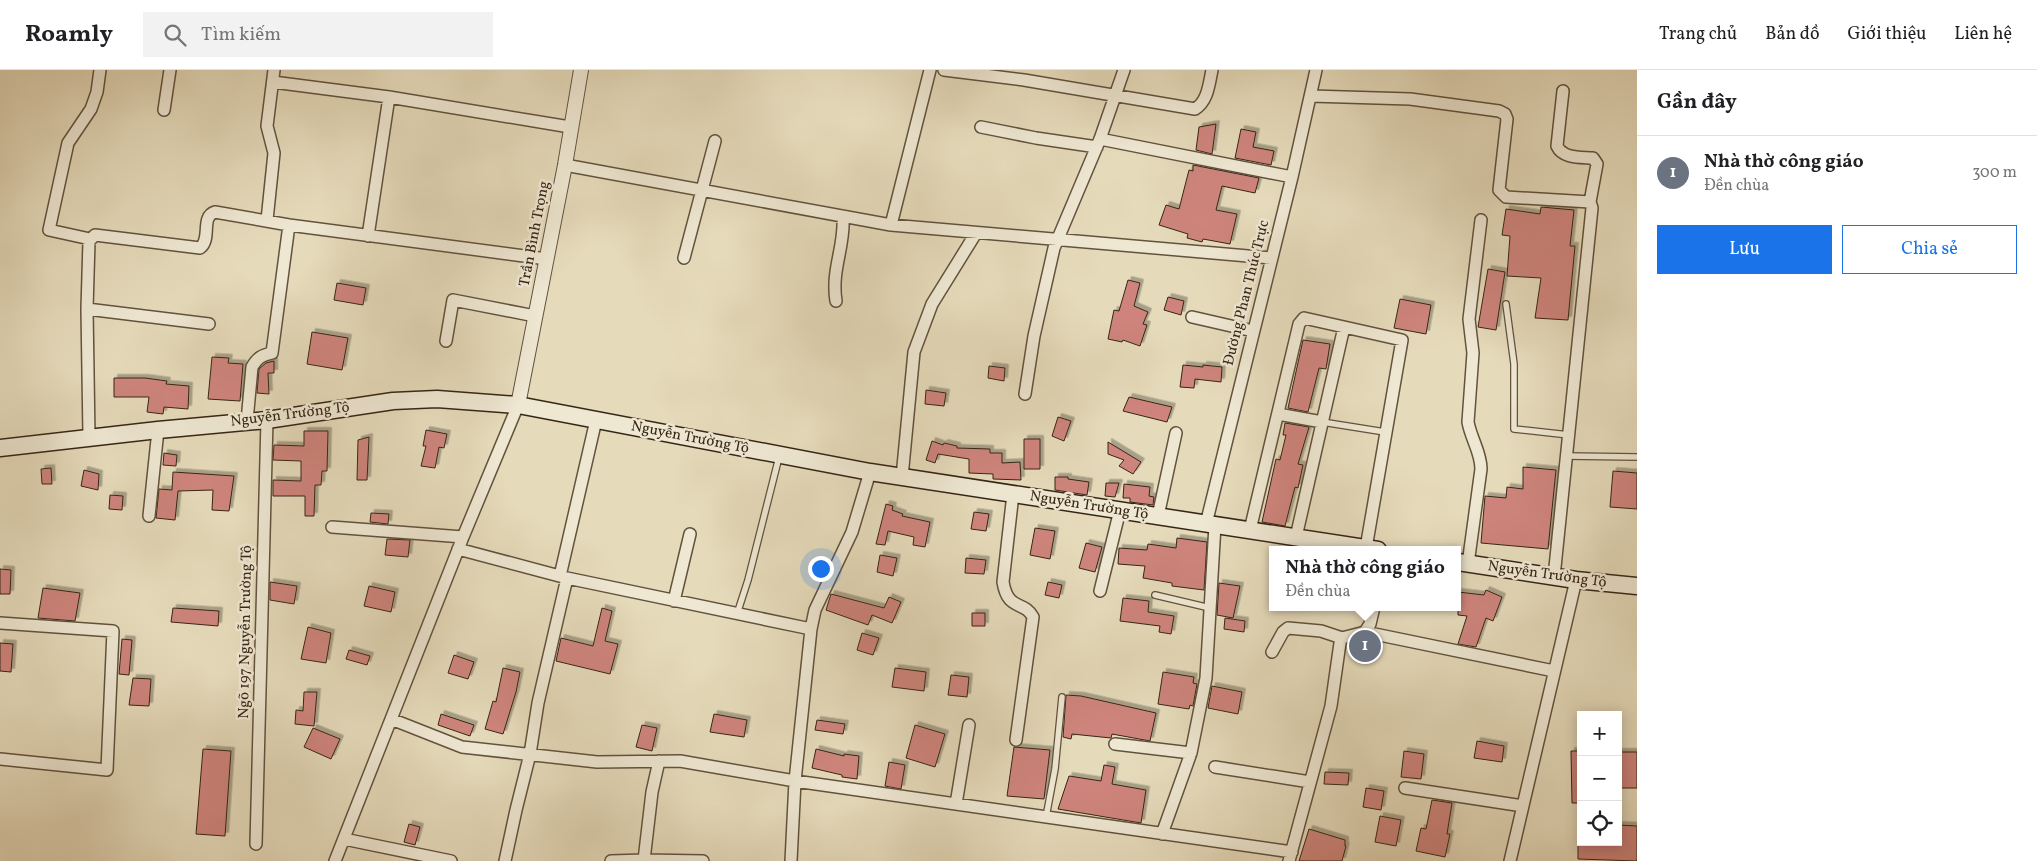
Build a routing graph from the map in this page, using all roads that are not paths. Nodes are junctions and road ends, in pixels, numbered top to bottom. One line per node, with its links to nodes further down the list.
1 (100, 70): 32 (street)
2 (170, 70): 16 (street)
3 (274, 70): 11 (street)
4 (581, 70): 17 (street, Trần Bình Trọng)
5 (930, 70): 29 (street)
6 (944, 70): 10 (street)
7 (1124, 70): 13 (street)
8 (1212, 70): 13 (street)
9 (1316, 70): 14 (street, Đường Phan Thúc Trực)
10 (1025, 75): 13 (street)
11 (273, 82): 15 (street); 26 (street)
12 (1563, 91): 24 (street)
13 (1114, 96): 20 (street)
14 (1311, 96): 22 (street, Đường Phan Thúc Trực); 24 (street)
15 (389, 97): 17 (street); 31 (street)
16 (164, 110)
17 (570, 127): 21 (street, Trần Bình Trọng)
18 (980, 128): 20 (street)
19 (715, 141): 23 (street)
20 (1098, 142): 22 (street); 33 (street)
21 (565, 165): 23 (street); 36 (street, Trần Bình Trọng)
22 (1292, 177): 35 (street, Đường Phan Thúc Trực)
23 (703, 191): 25 (street); 34 (street)
24 (1590, 202): 56 (street)
25 (843, 217): 29 (street); 37 (street)
26 (267, 220): 28 (street); 32 (street)
27 (1481, 220): 77 (street)
28 (289, 225): 31 (street); 51 (street)
29 (892, 226): 30 (street)
30 (976, 233): 33 (street); 63 (street)
31 (368, 236): 36 (street)
32 (90, 239): 39 (street)
33 (1057, 239): 35 (street); 46 (street)
34 (684, 258)
35 (1271, 258): 44 (street, Đường Phan Thúc Trực)
36 (547, 259): 40 (street, Trần Bình Trọng)
37 (836, 301)
38 (1506, 304): 56 (lane)
39 (87, 309): 42 (street); 57 (street)
40 (535, 316): 45 (street); 47 (street, Trần Bình Trọng)
41 (1192, 316): 44 (street)
42 (209, 324)
43 (1344, 327): 48 (street); 52 (street); 54 (street)
44 (1253, 331): 68 (street, Đường Phan Thúc Trực)
45 (446, 341)
46 (1025, 394)
47 (518, 404): 49 (main road, Nguyễn Trường Tộ); 50 (main road, Nguyễn Trường Tộ); 72 (street)
48 (1278, 414): 52 (street); 70 (street)
49 (267, 420): 51 (main road, Nguyễn Trường Tộ); 112 (street, Ngõ 197 Nguyễn Trường Tộ)
50 (596, 420): 59 (main road, Nguyễn Trường Tộ); 78 (street)
51 (248, 421): 53 (main road, Nguyễn Trường Tộ)
52 (1322, 422): 54 (lane); 73 (street)
53 (158, 430): 57 (main road, Nguyễn Trường Tộ); 66 (street)
54 (1386, 432): 75 (street)
55 (1176, 433): 67 (street)
56 (1569, 435): 60 (street)
57 (89, 438): 58 (main road, Nguyễn Trường Tộ)
58 (0, 448)
59 (780, 455): 62 (main road, Nguyễn Trường Tộ); 87 (lane)
60 (1566, 456): 61 (lane); 79 (street)
61 (1637, 456)
62 (870, 472): 63 (main road, Nguyễn Trường Tộ); 89 (street)
63 (902, 477): 64 (main road, Nguyễn Trường Tộ)
64 (1013, 494): 65 (main road, Nguyễn Trường Tộ); 97 (street)
65 (1120, 510): 67 (main road, Nguyễn Trường Tộ); 82 (street)
66 (150, 516)
67 (1158, 516): 68 (main road, Nguyễn Trường Tộ)
68 (1211, 524): 70 (main road, Nguyễn Trường Tộ); 85 (street, Đường Phan Thúc Trực)
69 (332, 526): 72 (street)
70 (1250, 530): 73 (main road, Nguyễn Trường Tộ)
71 (690, 534): 84 (street)
72 (463, 537): 76 (street)
73 (1296, 537): 74 (main road, Nguyễn Trường Tộ)
74 (1353, 546)
75 (1372, 546)
76 (458, 549): 78 (street); 95 (street)
77 (1463, 563): 79 (main road, Nguyễn Trường Tộ)
78 (563, 577): 84 (street); 100 (street)
79 (1554, 577): 80 (main road, Nguyễn Trường Tộ)
80 (1576, 580): 81 (main road, Nguyễn Trường Tộ); 93 (street)
81 (1637, 586)
82 (1100, 591)
83 (1155, 596): 85 (lane)
84 (674, 601): 87 (street)
85 (1210, 608): 99 (street, Đường Phan Thúc Trực)
86 (1373, 611): 90 (street)
87 (737, 614): 89 (street)
88 (0, 622): 101 (street)
89 (811, 629): 104 (street)
90 (1365, 632): 91 (street); 93 (street)
91 (1342, 638): 92 (street); 105 (street)
92 (1272, 652)
93 (1554, 672): 108 (street)
94 (1062, 698): 109 (lane)
95 (391, 719): 100 (street); 111 (street)
96 (969, 725): 107 (street)
97 (1016, 740)
98 (1115, 744): 99 (street)
99 (1192, 753): 110 (street, Đường Phan Thúc Trực)
100 (530, 754): 102 (street); 117 (street)
101 (0, 759)
102 (659, 761): 104 (street); 114 (street)
103 (1215, 767): 105 (street)
104 (795, 781): 107 (street); 120 (street)
105 (1310, 782): 113 (street)
106 (1404, 788): 108 (street)
107 (956, 804): 109 (street)
108 (1523, 806): 121 (street)
109 (1046, 817): 110 (street)
110 (1162, 834): 113 (street)
111 (344, 838): 115 (street); 116 (street)
112 (256, 844)
113 (1290, 857)
114 (644, 860): 118 (street); 119 (street)
115 (335, 861)
116 (450, 861)
117 (506, 861)
118 (611, 861)
119 (703, 861)
120 (791, 861)
121 (1510, 861)

